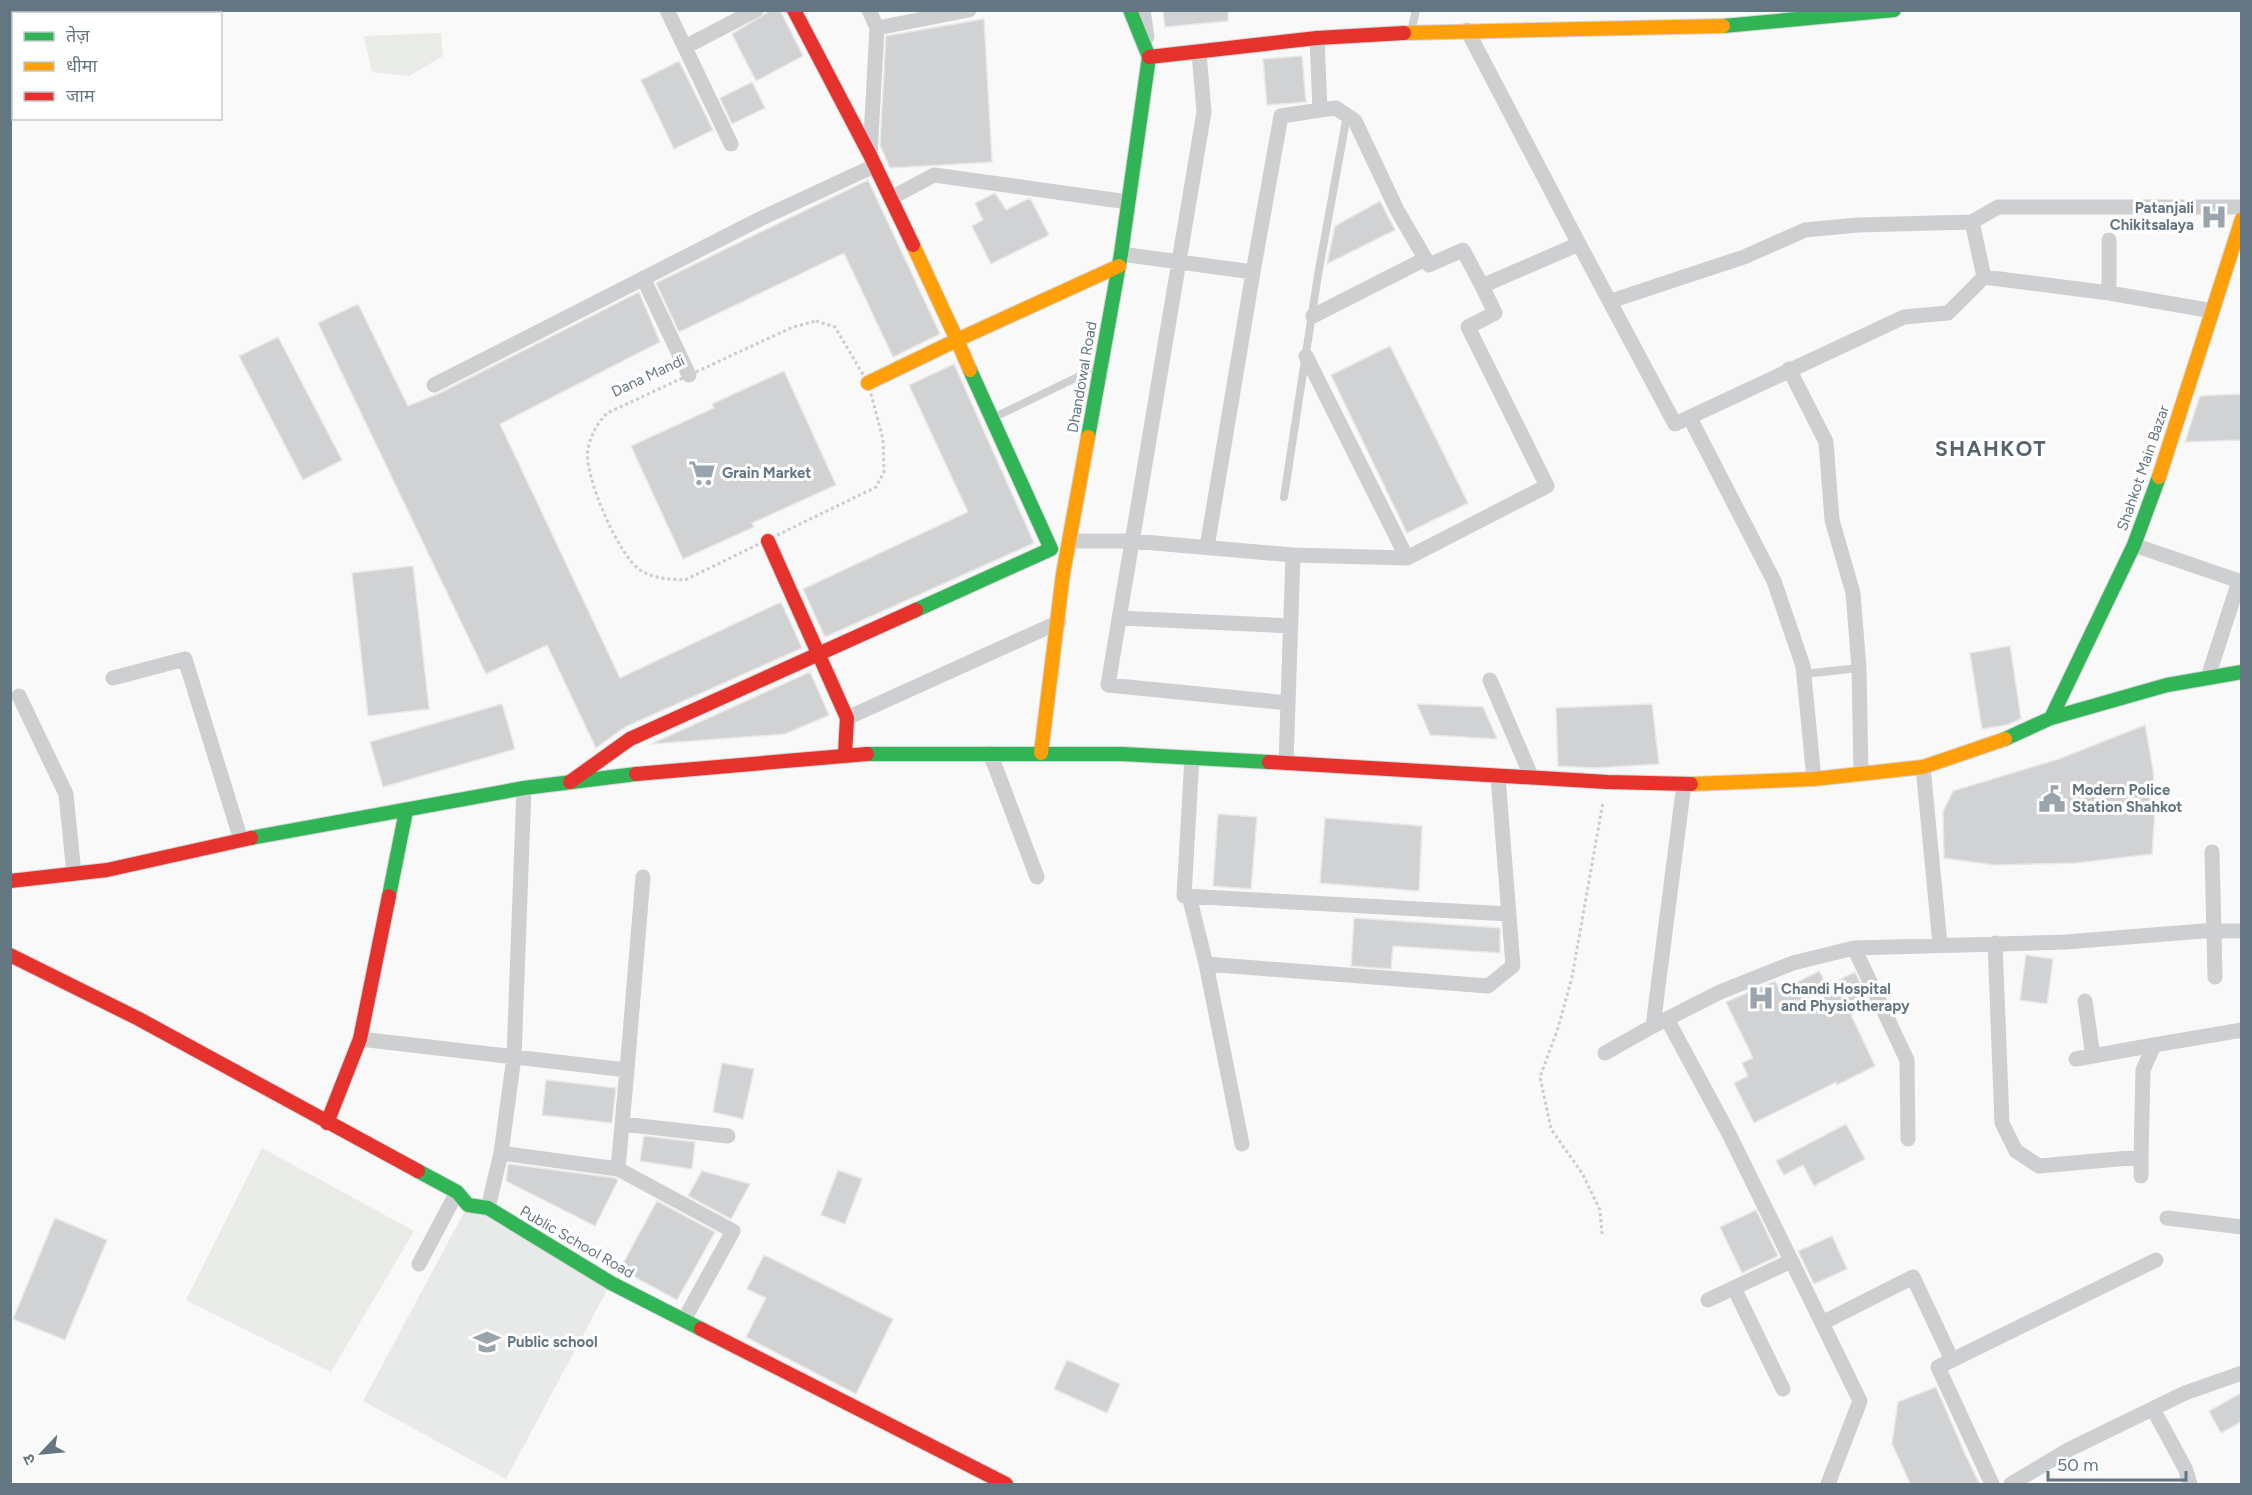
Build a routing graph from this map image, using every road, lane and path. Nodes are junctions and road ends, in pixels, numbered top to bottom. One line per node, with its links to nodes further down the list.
1 (667, 10): 14 (street)
2 (756, 10): 14 (street)
3 (794, 10): 20 (street)
4 (869, 10): 10 (street)
5 (969, 10): 10 (street)
6 (1130, 10): 16 (street)
7 (1143, 10): 16 (street)
8 (1416, 10): 12 (lane)
9 (1894, 10): 11 (street)
10 (877, 28): 20 (street)
11 (1467, 30): 12 (street); 27 (street)
12 (1410, 33): 13 (street)
13 (1317, 38): 15 (street); 17 (street)
14 (685, 47): 19 (street)
15 (1199, 52): 16 (street); 30 (street)
16 (1149, 57): 22 (street, Dhandowal Road)
17 (1320, 110): 18 (street); 31 (street)
18 (1347, 115): 28 (street); 38 (lane)
19 (731, 144)
20 (872, 161): 21 (street); 33 (street)
21 (891, 198): 22 (street); 39 (street)
22 (1128, 202): 29 (street, Dhandowal Road)
23 (2241, 207): 25 (street)
24 (2241, 219): 37 (street, Shahkot Main Bazar)
25 (1971, 222): 32 (street); 36 (street)
26 (2109, 240): 35 (street)
27 (1579, 244): 34 (street); 36 (street)
28 (1425, 259): 34 (street); 38 (street)
29 (1120, 260): 30 (street); 39 (street); 41 (street, Dhandowal Road)
30 (1179, 262): 31 (street); 51 (street)
31 (1253, 272): 53 (street)
32 (1984, 277): 35 (street); 42 (street)
33 (642, 278): 43 (street); 45 (street)
34 (1482, 286): 56 (street)
35 (2109, 293): 37 (street)
36 (1611, 302): 46 (street)
37 (2213, 311): 52 (street, Shahkot Main Bazar)
38 (1313, 316): 40 (lane)
39 (957, 340): 44 (street); 47 (street)
40 (1305, 356): 48 (lane); 56 (street)
41 (1100, 366): 47 (lane); 50 (street, Dhandowal Road)
42 (1790, 369): 46 (street); 63 (street)
43 (689, 375): 44 (path, Dana Mandi); 49 (path, Dana Mandi)
44 (868, 383): 49 (path, Dana Mandi)
45 (434, 385)
46 (1690, 418): 65 (street)
47 (992, 419): 54 (street)
48 (1284, 496)
49 (768, 541): 62 (street)
50 (1069, 541): 51 (street); 57 (street, Dhandowal Road)
51 (1132, 541): 53 (street); 59 (street)
52 (2134, 545): 58 (street); 72 (street, Shahkot Main Bazar)
53 (1207, 547): 55 (street)
54 (1051, 549): 57 (street); 62 (street)
55 (1293, 555): 56 (street); 61 (street)
56 (1407, 558)
57 (1063, 574): 60 (street, Dhandowal Road)
58 (2240, 578): 66 (street)
59 (1119, 618): 61 (street); 70 (street)
60 (1059, 622): 71 (street); 74 (street, Dhandowal Road)
61 (1291, 626): 70 (street)
62 (819, 654): 71 (street); 84 (street)
63 (1859, 668): 65 (lane); 79 (street)
64 (2241, 672): 66 (street)
65 (1804, 674): 82 (street)
66 (2208, 676): 72 (street)
67 (113, 678): 88 (street)
68 (1490, 680): 81 (street)
69 (19, 696): 90 (street)
70 (1288, 703): 77 (street)
71 (847, 718): 75 (street)
72 (2051, 718): 78 (street)
73 (990, 753): 74 (street); 75 (street); 92 (street)
74 (1041, 753): 76 (street)
75 (845, 754): 84 (street)
76 (1192, 757): 77 (street); 94 (street)
77 (1286, 762): 80 (street)
78 (1923, 767): 79 (street); 99 (street)
79 (1861, 774): 82 (street)
80 (1498, 777): 81 (street); 95 (street)
81 (1532, 778): 83 (street)
82 (1814, 779): 85 (street)
83 (1607, 782): 85 (street); 127 (path)
84 (567, 784): 86 (street)
85 (1684, 784): 105 (street)
86 (524, 788): 87 (street); 111 (street)
87 (405, 811): 88 (street); 107 (street)
88 (241, 840): 90 (street)
89 (2212, 852): 96 (street)
90 (74, 874): 93 (street)
91 (643, 877): 113 (street)
92 (1037, 877)
93 (10, 881)
94 (1189, 896): 95 (street); 102 (street)
95 (1509, 914): 102 (street)
96 (2212, 932): 97 (street); 98 (street); 103 (street)
97 (2241, 932)
98 (1995, 943): 99 (street); 120 (street)
99 (1940, 944): 100 (street)
100 (1854, 948): 105 (street); 117 (street)
101 (10, 955): 114 (street, Public School Road)
102 (1206, 964): 118 (street)
103 (2215, 977)
104 (2085, 1001): 110 (street)
105 (1660, 1022): 109 (street); 129 (street)
106 (2241, 1030): 108 (street)
107 (360, 1039): 111 (street); 114 (street)
108 (2154, 1045): 110 (street); 120 (street)
109 (1605, 1053)
110 (2093, 1056): 112 (street)
111 (514, 1057): 113 (street); 119 (street)
112 (2076, 1059)
113 (627, 1070): 115 (street)
114 (327, 1123): 123 (street, Public School Road)
115 (622, 1124): 116 (street); 121 (street)
116 (728, 1136)
117 (1908, 1139)
118 (1242, 1144)
119 (501, 1153): 121 (street); 124 (street)
120 (2141, 1157): 122 (street)
121 (618, 1169): 133 (street)
122 (2141, 1176)
123 (457, 1192): 124 (street, Public School Road); 130 (street)
124 (488, 1208): 133 (street, Public School Road)
125 (2167, 1218): 126 (street)
126 (2241, 1227)
127 (1602, 1234)
128 (2156, 1260): 135 (street)
129 (1791, 1261): 131 (street); 134 (street)
130 (419, 1264)
131 (1734, 1288): 132 (street); 137 (street)
132 (1708, 1300)
133 (685, 1318): 139 (street, Public School Road)
134 (1822, 1323): 135 (street); 140 (street)
135 (1952, 1360): 141 (street)
136 (2241, 1373): 138 (street)
137 (1783, 1389)
138 (2153, 1409): 142 (street); 143 (street)
139 (1006, 1485)
140 (1828, 1485)
141 (1992, 1485)
142 (2011, 1485)
143 (2190, 1485)

